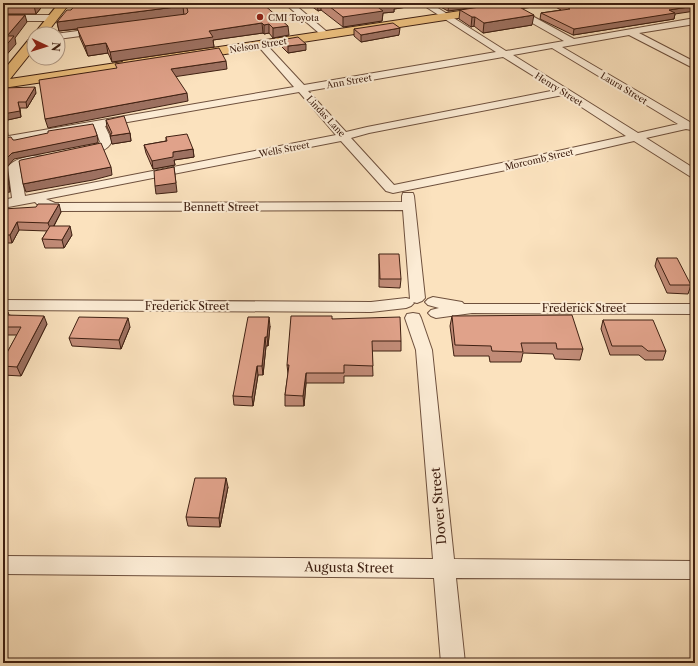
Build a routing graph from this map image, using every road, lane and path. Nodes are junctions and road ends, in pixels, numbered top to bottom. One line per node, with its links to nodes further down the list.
1 (66, 3): 8 (main road)
2 (288, 3): 13 (street)
3 (424, 3): 6 (street, Henry Street)
4 (536, 3): 5 (main road, Nelson Street)
5 (507, 4): 6 (main road, Nelson Street); 15 (street)
6 (442, 15): 13 (main road, Nelson Street); 19 (street, Henry Street)
7 (3, 18): 8 (street)
8 (53, 18): 10 (main road)
9 (695, 21): 12 (street, Ann Street)
10 (46, 26)
11 (105, 30): 14 (street)
12 (630, 32): 15 (street, Ann Street); 21 (street)
13 (324, 33): 16 (main road, Nelson Street); 22 (main road, Nelson Street)
14 (66, 35)
15 (574, 42): 17 (street, Ann Street)
16 (262, 45): 23 (main road, Nelson Street); 24 (street, Lindas Lane)
17 (553, 45): 19 (street, Ann Street); 27 (street, Laura Street)
18 (26, 51): 20 (main road)
19 (503, 54): 24 (street, Ann Street); 25 (street, Henry Street)
20 (19, 60): 22 (main road); 23 (main road)
21 (695, 66)
22 (46, 72): 23 (main road, Nelson Street)
23 (3, 79)
24 (301, 89): 26 (street, Ann Street); 28 (street, Lindas Lane)
25 (564, 92): 28 (street, Wells Street); 29 (street, Henry Street)
26 (99, 124): 30 (street, Ann Street); 31 (street)
27 (691, 127): 29 (street, Morcomb Street)
28 (344, 136): 35 (street, Lindas Lane); 36 (street, Wells Street)
29 (635, 137): 33 (street, Henry Street); 34 (street, Morcomb Street)
30 (3, 140)
31 (74, 153)
32 (50, 157): 37 (street)
33 (695, 174)
34 (406, 187): 35 (street, Morcomb Street); 39 (street, Dover Street)
35 (390, 188)
36 (39, 197): 37 (street, Wells Street); 39 (street, Bennett Street)
37 (19, 200): 38 (street, Wells Street)
38 (3, 204)
39 (409, 206): 41 (street, Dover Street)
40 (3, 305): 41 (street, Frederick Street)
41 (411, 308): 43 (street); 43 (street); 44 (street, Dover Street)
42 (695, 309): 43 (street, Frederick Street)
43 (433, 311): 44 (street, Dover Street)
44 (424, 350): 46 (street, Dover Street)
45 (3, 565): 46 (street, Augusta Street)
46 (444, 568): 47 (street, Augusta Street); 48 (street, Dover Street)
47 (695, 570)
48 (453, 663)

